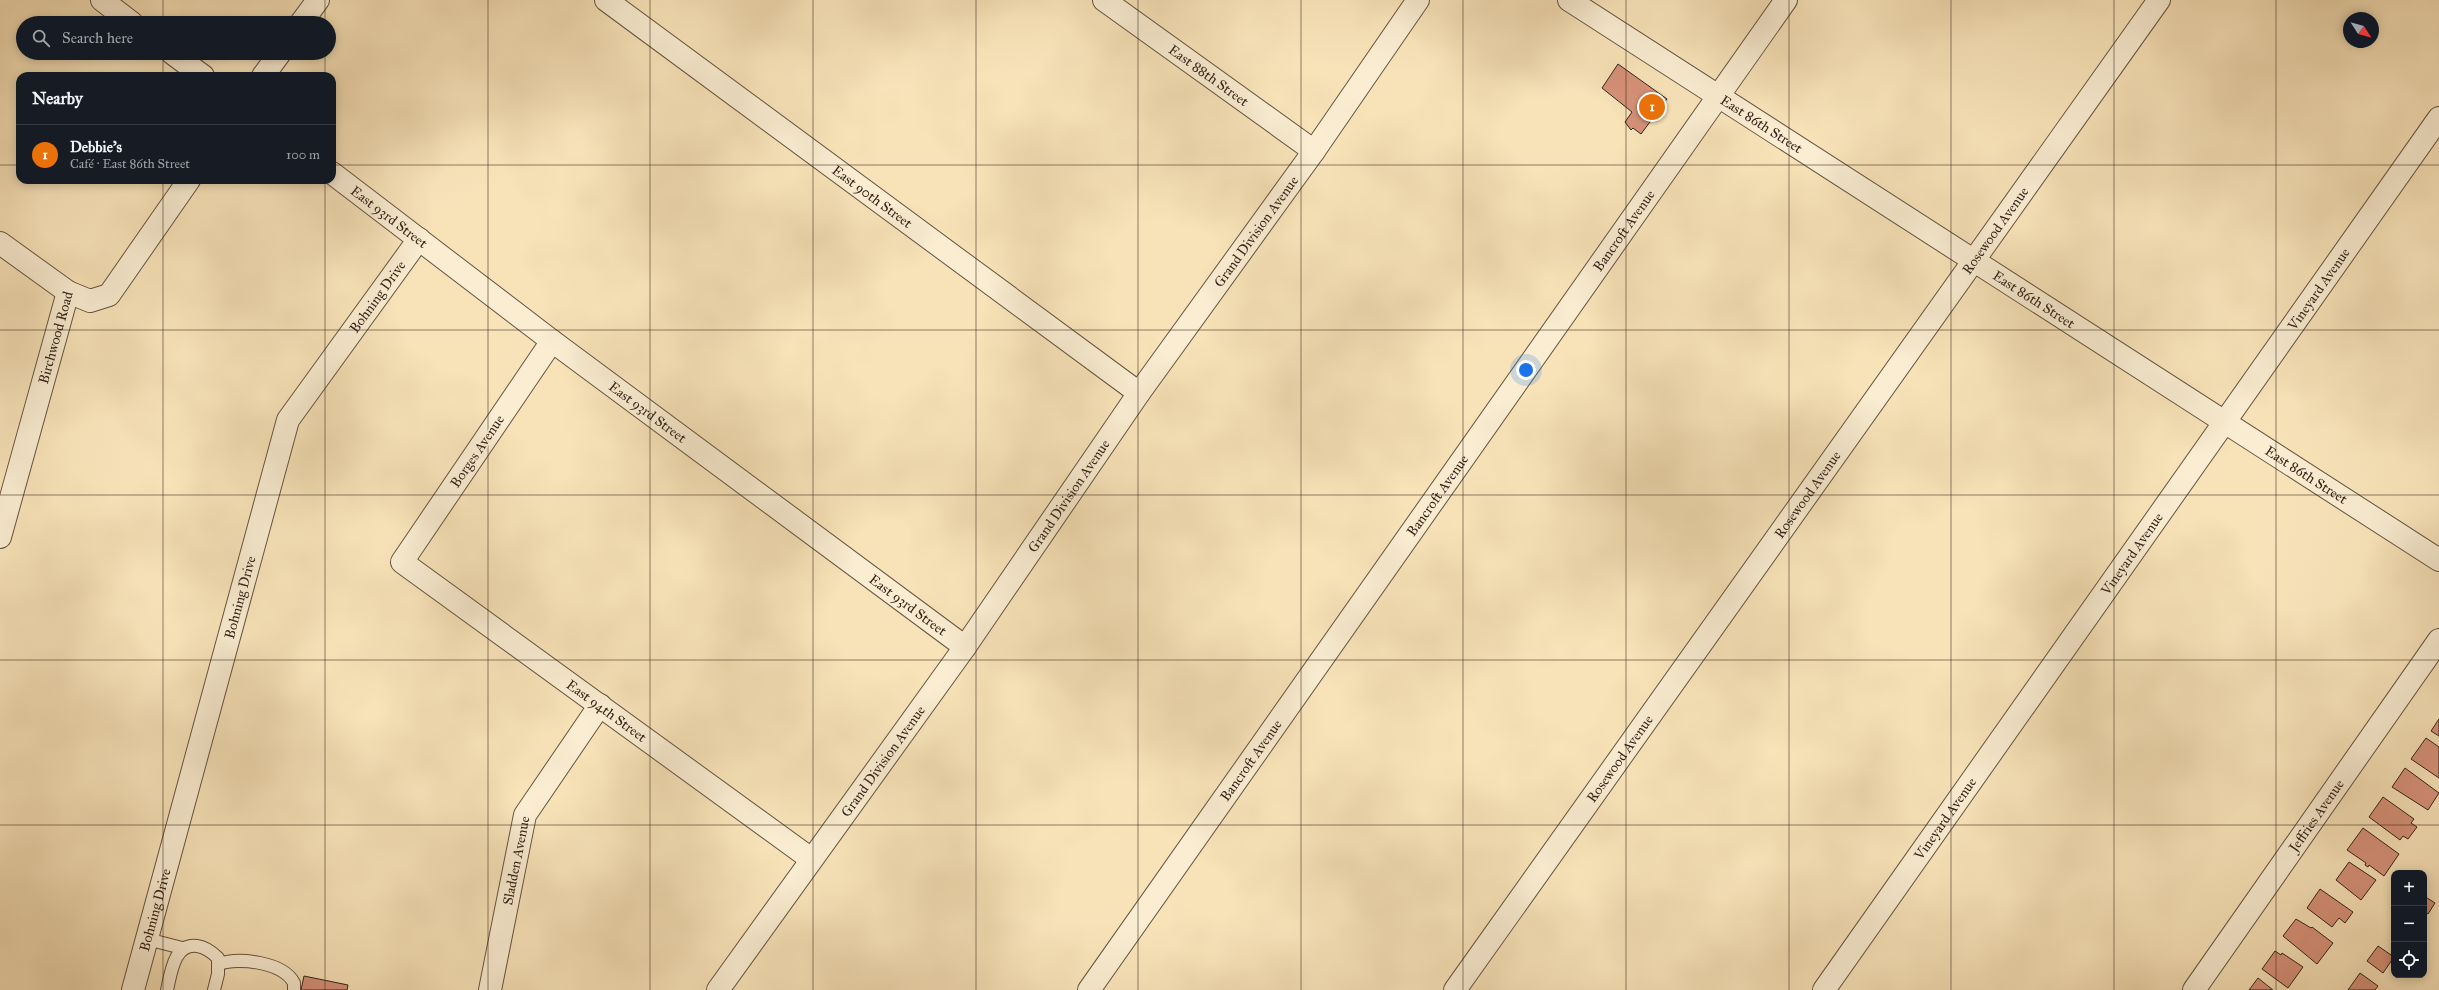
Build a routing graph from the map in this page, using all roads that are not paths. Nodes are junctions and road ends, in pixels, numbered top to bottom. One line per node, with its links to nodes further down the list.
1 (102, 0): 9 (street)
2 (318, 0): 10 (street)
3 (606, 0): 25 (street, East 90th Street)
4 (1104, 0): 17 (street, East 88th Street)
5 (1418, 0): 17 (street, Grand Division Avenue)
6 (1569, 0): 15 (street, East 86th Street)
7 (1786, 0): 15 (street, Bancroft Avenue)
8 (2159, 0): 22 (street, Rosewood Avenue)
9 (123, 16)
10 (306, 16)
11 (181, 60): 13 (street)
12 (275, 60): 14 (street)
13 (198, 72)
14 (266, 72)
15 (1718, 96): 22 (street, East 86th Street); 43 (street, Bancroft Avenue)
16 (2439, 118): 26 (street, Vineyard Avenue)
17 (1314, 151): 25 (street, Grand Division Avenue)
18 (336, 176): 20 (street, East 93rd Street)
19 (186, 184): 23 (street, Birchwood Road)
20 (419, 239): 24 (street, East 93rd Street); 34 (street, Bohning Drive)
21 (0, 243): 23 (street)
22 (1976, 260): 26 (street, East 86th Street); 44 (street, Rosewood Avenue)
23 (68, 292): 27 (street, Birchwood Road)
24 (552, 341): 29 (street, Borges Avenue); 31 (street, East 93rd Street)
25 (1140, 393): 31 (street, Grand Division Avenue)
26 (2225, 421): 28 (street, East 86th Street); 45 (street, Vineyard Avenue)
27 (0, 537)
28 (2439, 560)
29 (402, 562): 32 (street, East 94th Street)
30 (2439, 640): 46 (street, Jeffries Avenue)
31 (965, 647): 33 (street, Grand Division Avenue)
32 (600, 705): 33 (street, East 94th Street); 41 (street, Sladden Avenue)
33 (811, 859): 42 (street, Grand Division Avenue)
34 (147, 939): 35 (lane); 38 (street, Bohning Drive)
35 (182, 948): 36 (lane); 39 (lane)
36 (219, 964): 37 (lane); 40 (lane)
37 (293, 985)
38 (133, 990)
39 (167, 990)
40 (214, 990)
41 (490, 990)
42 (718, 990)
43 (1088, 990)
44 (1455, 990)
45 (1824, 990)
46 (2194, 990)

